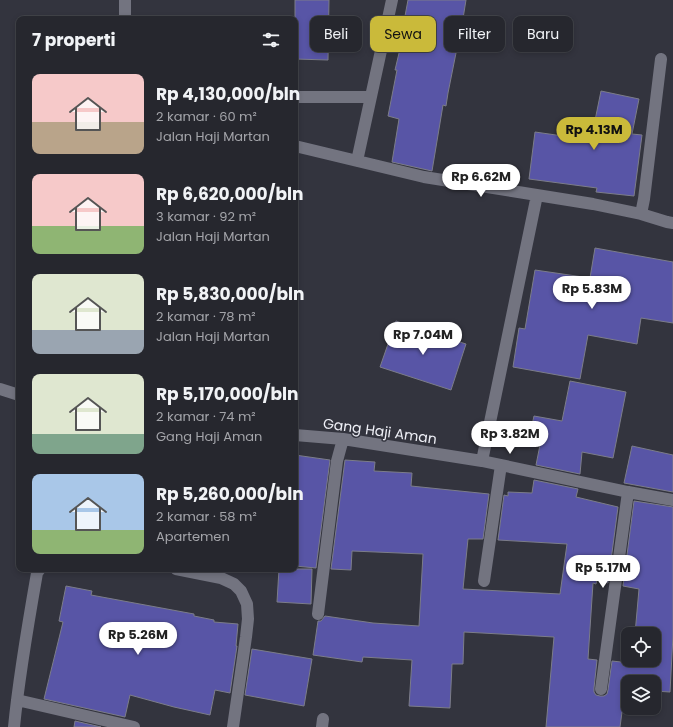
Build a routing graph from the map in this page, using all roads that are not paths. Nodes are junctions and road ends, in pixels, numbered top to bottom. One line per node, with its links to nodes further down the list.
1 (125, 0): 3 (street)
2 (392, 0): 6 (street)
3 (125, 16)
4 (661, 59): 10 (street)
5 (298, 97): 6 (street)
6 (371, 97): 8 (street)
7 (298, 147): 8 (street)
8 (357, 160): 9 (street)
9 (537, 195): 10 (street); 16 (street)
10 (641, 214): 11 (street)
11 (673, 223)
12 (0, 389): 13 (street)
13 (16, 394)
14 (298, 435): 15 (street, Gang Haji Aman)
15 (343, 439): 16 (street, Gang Haji Aman); 23 (street)
16 (482, 461): 17 (street, Gang Haji Aman)
17 (502, 465): 18 (street, Gang Haji Aman); 22 (street)
18 (628, 492): 19 (street, Gang Haji Aman); 24 (street)
19 (673, 500)
20 (38, 572): 25 (street)
21 (191, 572): 28 (street)
22 (484, 581)
23 (318, 614)
24 (601, 689)
25 (17, 700): 26 (street); 27 (street)
26 (14, 727)
27 (134, 727)
28 (233, 727)

